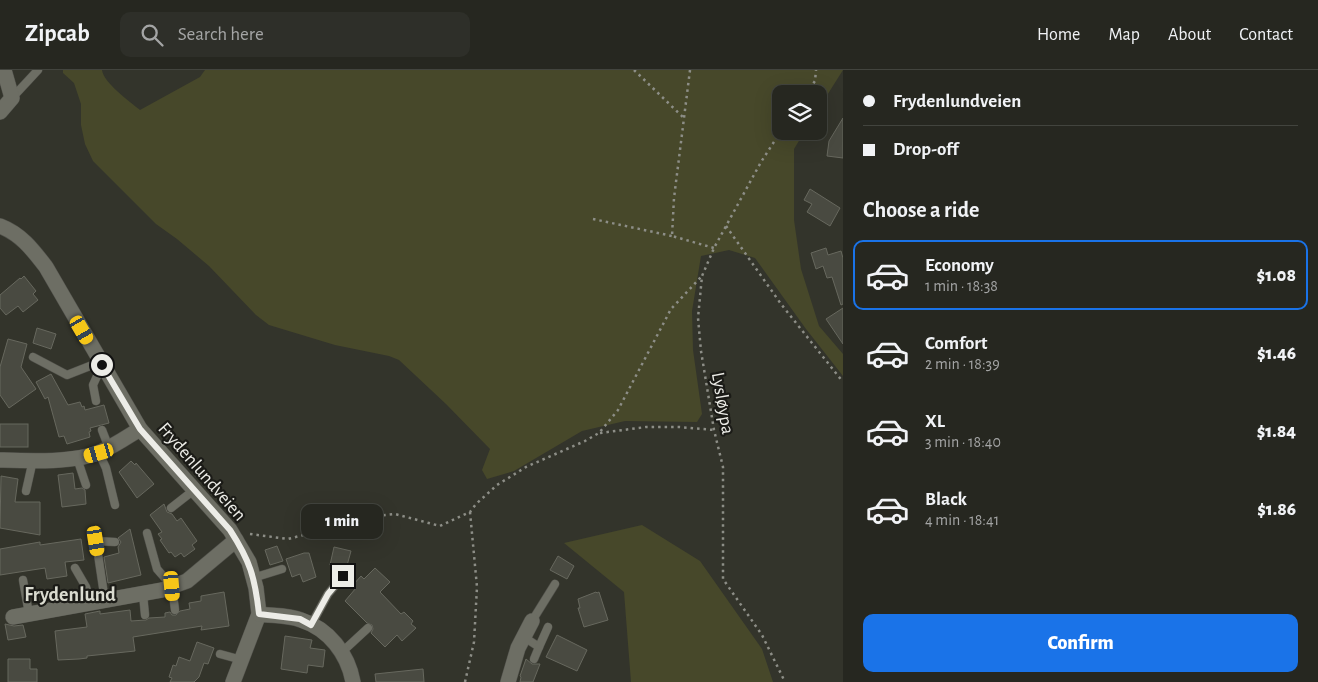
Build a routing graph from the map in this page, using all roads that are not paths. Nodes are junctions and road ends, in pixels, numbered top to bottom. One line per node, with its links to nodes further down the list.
1 (4, 70): 3 (street)
2 (38, 70): 3 (lane)
3 (12, 98): 4 (street)
4 (0, 112)
5 (0, 226): 7 (street, Frydenlundveien)
6 (33, 358): 7 (lane)
7 (101, 364): 8 (lane); 9 (street, Frydenlundveien)
8 (96, 401)
9 (140, 429): 11 (street, Frydenlundveien); 16 (street, Frydenlundveien)
10 (102, 430): 11 (lane)
11 (104, 450): 12 (street, Frydenlundveien); 18 (lane)
12 (77, 458): 14 (street, Frydenlundveien); 15 (lane)
13 (0, 460): 14 (street, Frydenlundveien)
14 (33, 460): 17 (lane)
15 (86, 485)
16 (194, 490): 19 (lane); 21 (street, Frydenlundveien)
17 (26, 491)
18 (114, 505)
19 (171, 508)
20 (147, 533): 29 (lane)
21 (233, 535): 26 (street, Frydenlundveien); 29 (street, Frydenlundveien)
22 (115, 542): 31 (lane)
23 (75, 568): 31 (lane)
24 (282, 569): 26 (lane)
25 (343, 576): 38 (lane)
26 (254, 578): 34 (street, Frydenlundveien)
27 (23, 580): 33 (lane)
28 (555, 584): 37 (lane)
29 (172, 586): 30 (street, Frydenlundveien); 32 (lane)
30 (144, 594): 31 (street, Frydenlundveien); 35 (lane)
31 (98, 603): 33 (street, Frydenlundveien)
32 (175, 610)
33 (29, 614): 36 (street, Frydenlundveien)
34 (259, 614): 38 (street); 46 (street, Frydenlundveien)
35 (145, 615)
36 (13, 617)
37 (532, 621): 41 (street)
38 (311, 625): 43 (street)
39 (548, 627): 42 (lane)
40 (368, 628): 43 (lane)
41 (524, 637): 42 (lane); 49 (street)
42 (539, 647): 45 (lane)
43 (342, 652): 48 (street)
44 (220, 654): 46 (lane)
45 (534, 659)
46 (242, 660): 47 (street, Frydenlundveien)
47 (233, 682)
48 (353, 682)
49 (508, 682)

